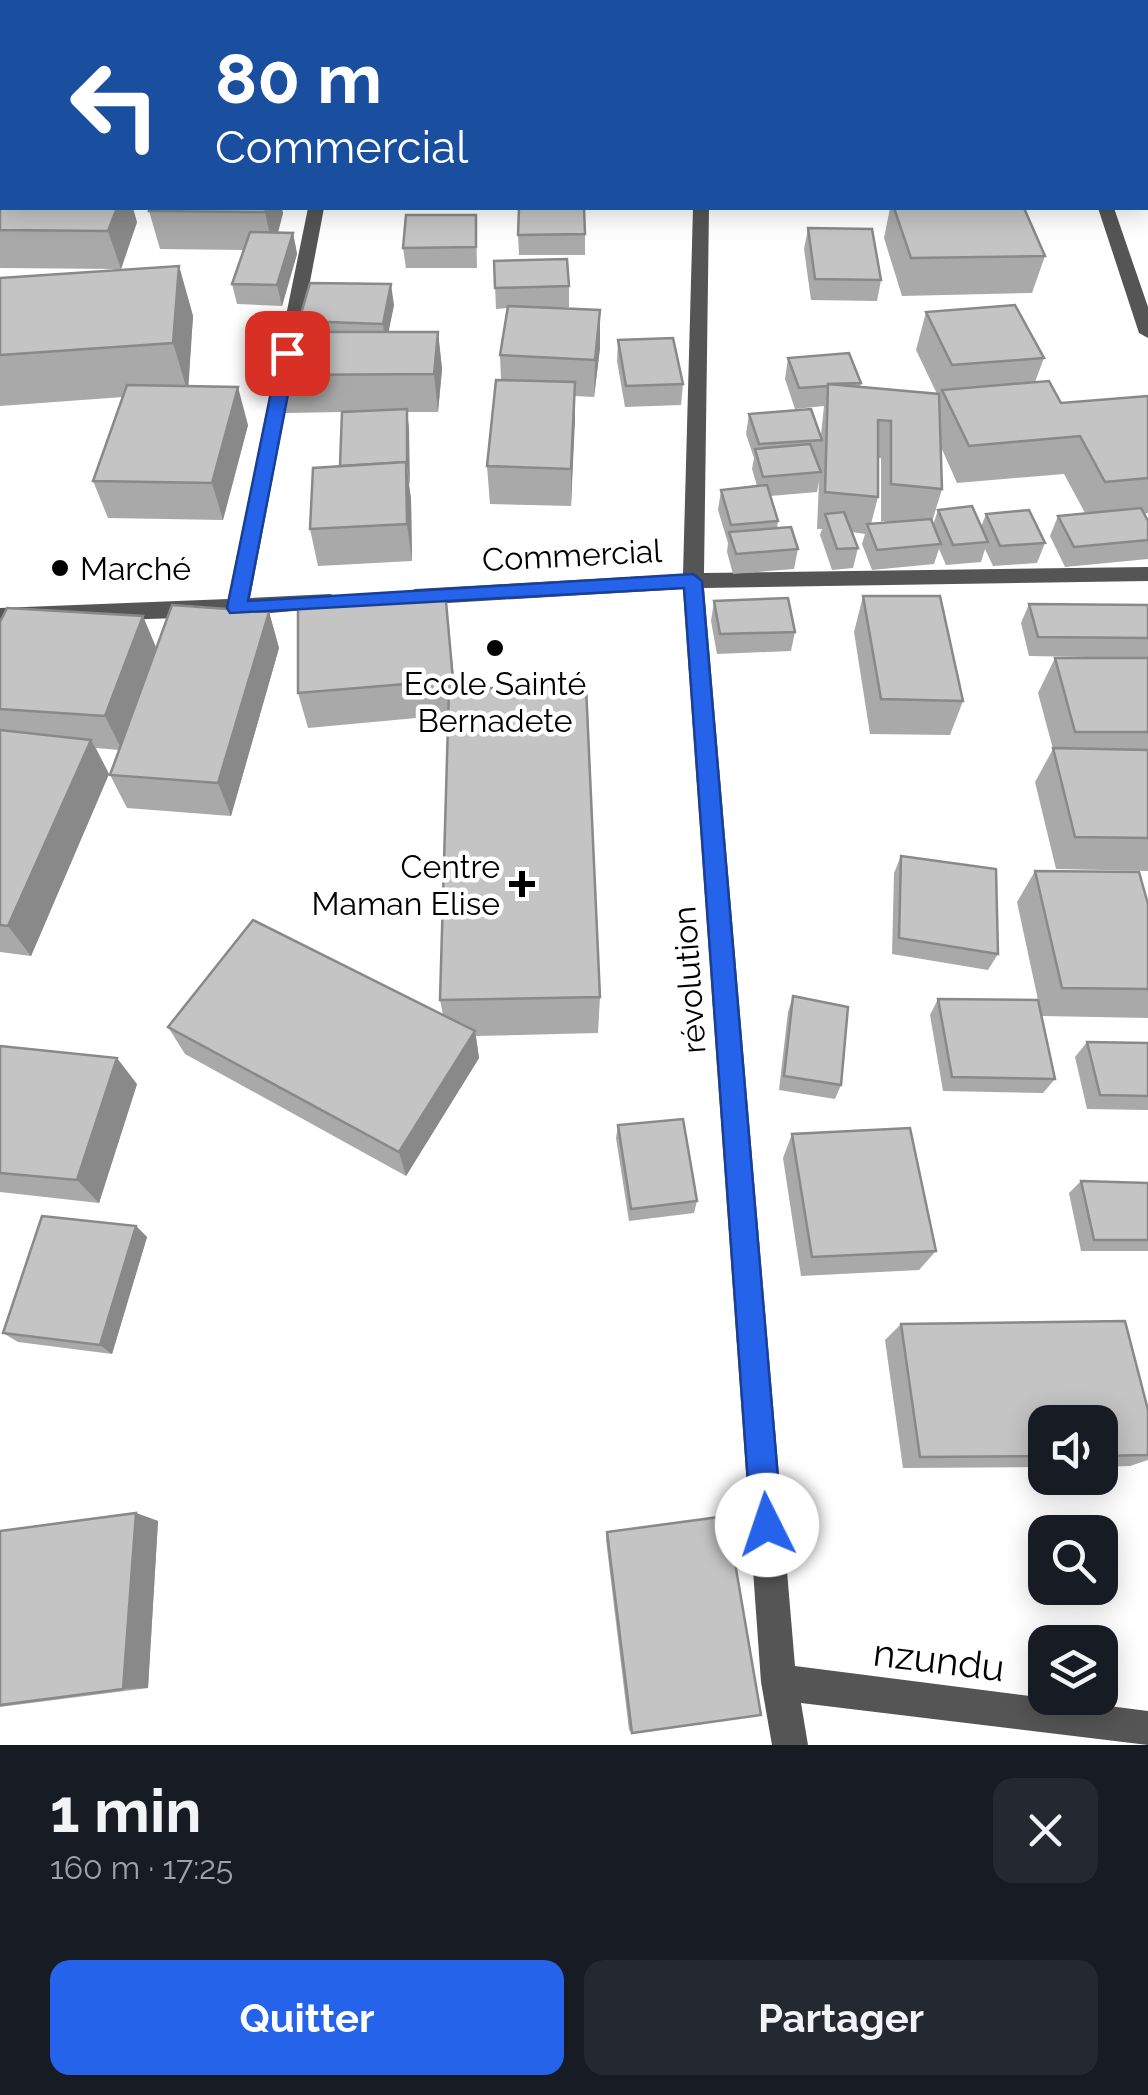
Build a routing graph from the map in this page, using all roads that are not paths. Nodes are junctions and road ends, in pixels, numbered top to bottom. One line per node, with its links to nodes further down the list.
1 (316, 210): 9 (street)
2 (702, 210): 6 (street, révolution)
3 (1107, 210): 4 (street)
4 (1148, 333)
5 (1148, 574): 6 (street, Commercial)
6 (693, 581): 7 (street, Commercial); 11 (street, révolution)
7 (383, 599)
8 (347, 602): 9 (street)
9 (237, 608): 10 (street)
10 (0, 616)
11 (779, 1682): 12 (street, nzundu); 13 (street, révolution)
12 (1148, 1729)
13 (790, 1745)

